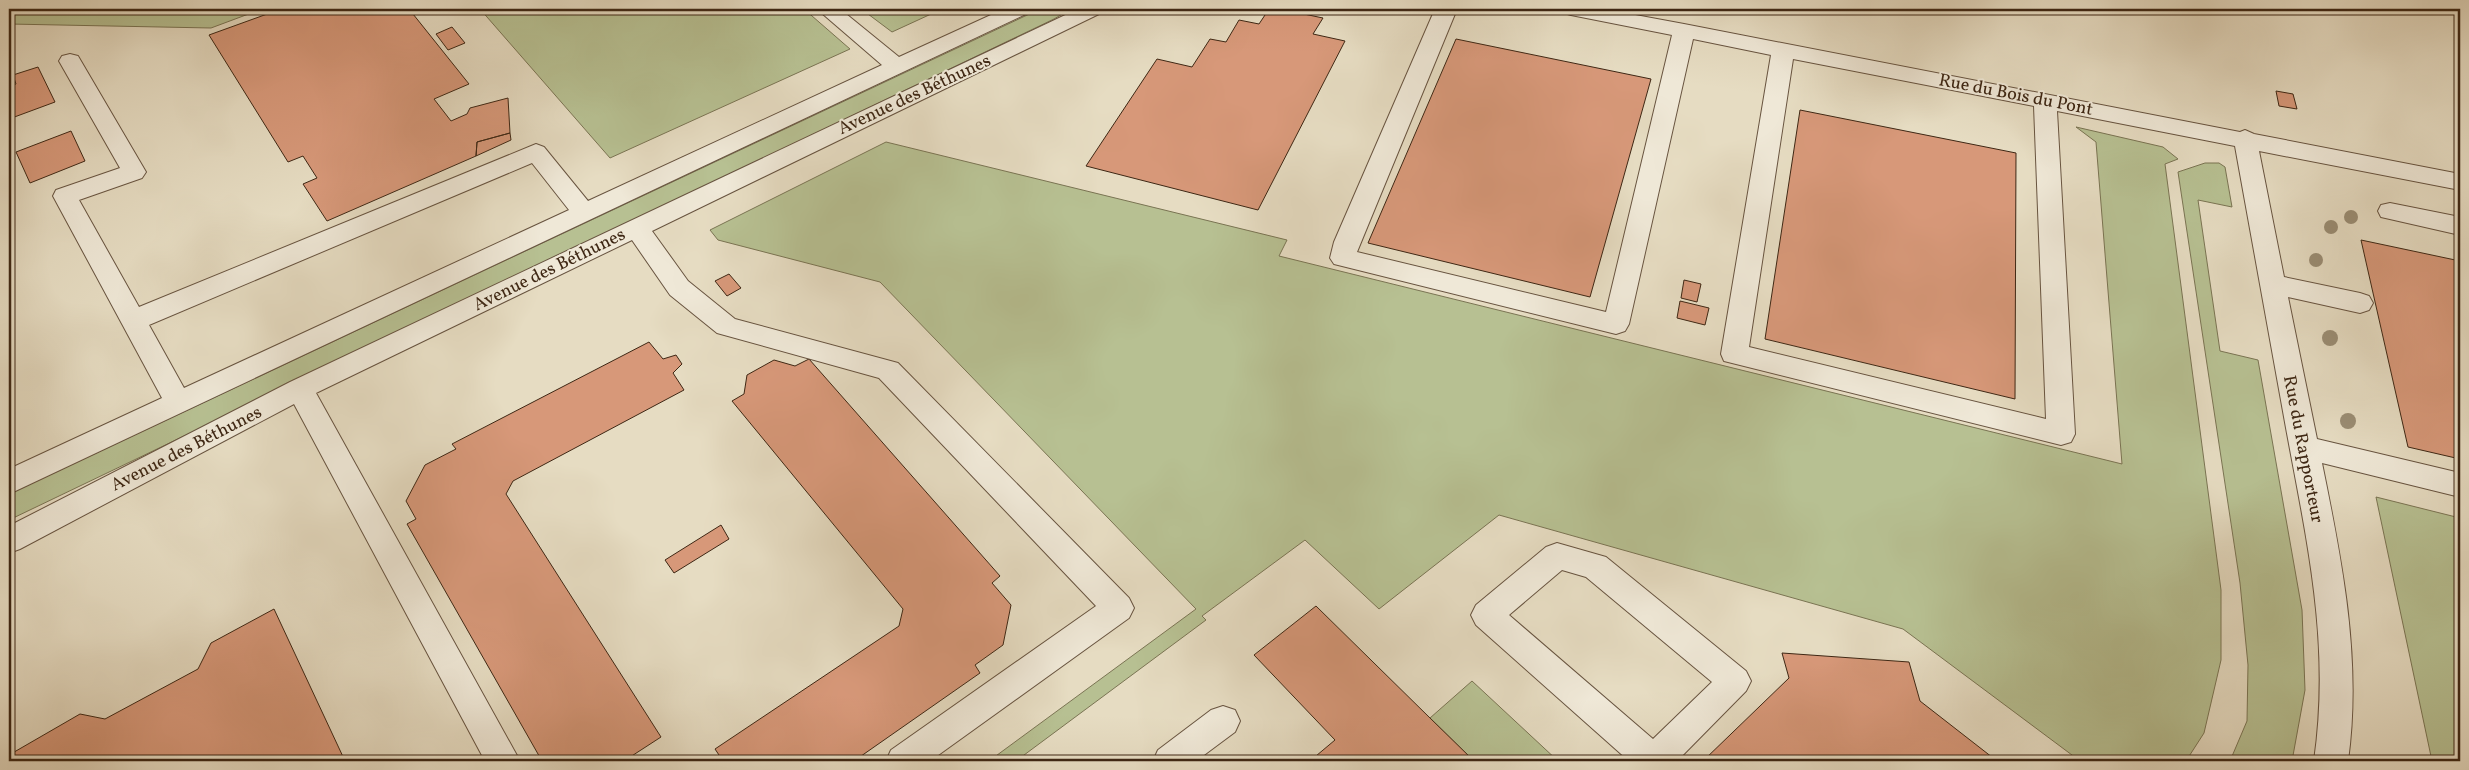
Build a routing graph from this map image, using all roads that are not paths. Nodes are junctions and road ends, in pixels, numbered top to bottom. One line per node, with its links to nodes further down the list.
1 (830, 9): 9 (street)
2 (1021, 9): 9 (street, Avenue des Béthunes)
3 (1094, 9): 16 (street, Avenue des Béthunes)
4 (1446, 9): 6 (street)
5 (1571, 9): 6 (street, Rue du Bois du Pont)
6 (1684, 30): 7 (street, Rue du Bois du Pont)
7 (1783, 50): 10 (street, Rue du Bois du Pont); 10 (street)
8 (70, 61): 19 (street)
9 (897, 68): 14 (street, Avenue des Béthunes)
10 (2045, 100): 11 (street, Rue du Bois du Pont)
11 (2245, 138): 12 (street, Rue du Bois du Pont); 17 (street, Rue du Rapporteur)
12 (2460, 182)
13 (2390, 211): 15 (street)
14 (584, 213): 19 (street); 21 (street, Avenue des Béthunes)
15 (2460, 226)
16 (636, 227): 20 (street, Avenue des Béthunes); 28 (street)
17 (2273, 284): 18 (street); 22 (street, Rue du Rapporteur)
18 (2360, 303)
19 (134, 320): 21 (street)
20 (300, 389): 25 (street, Avenue des Béthunes); 27 (street)
21 (178, 402): 23 (street, Avenue des Béthunes)
22 (2304, 447): 24 (street); 31 (street, Rue du Rapporteur)
23 (9, 482)
24 (2460, 485)
25 (9, 540)
26 (1223, 721): 29 (street)
27 (503, 761)
28 (903, 761)
29 (1170, 761)
30 (1653, 761): 30 (street)
31 (2331, 761)

